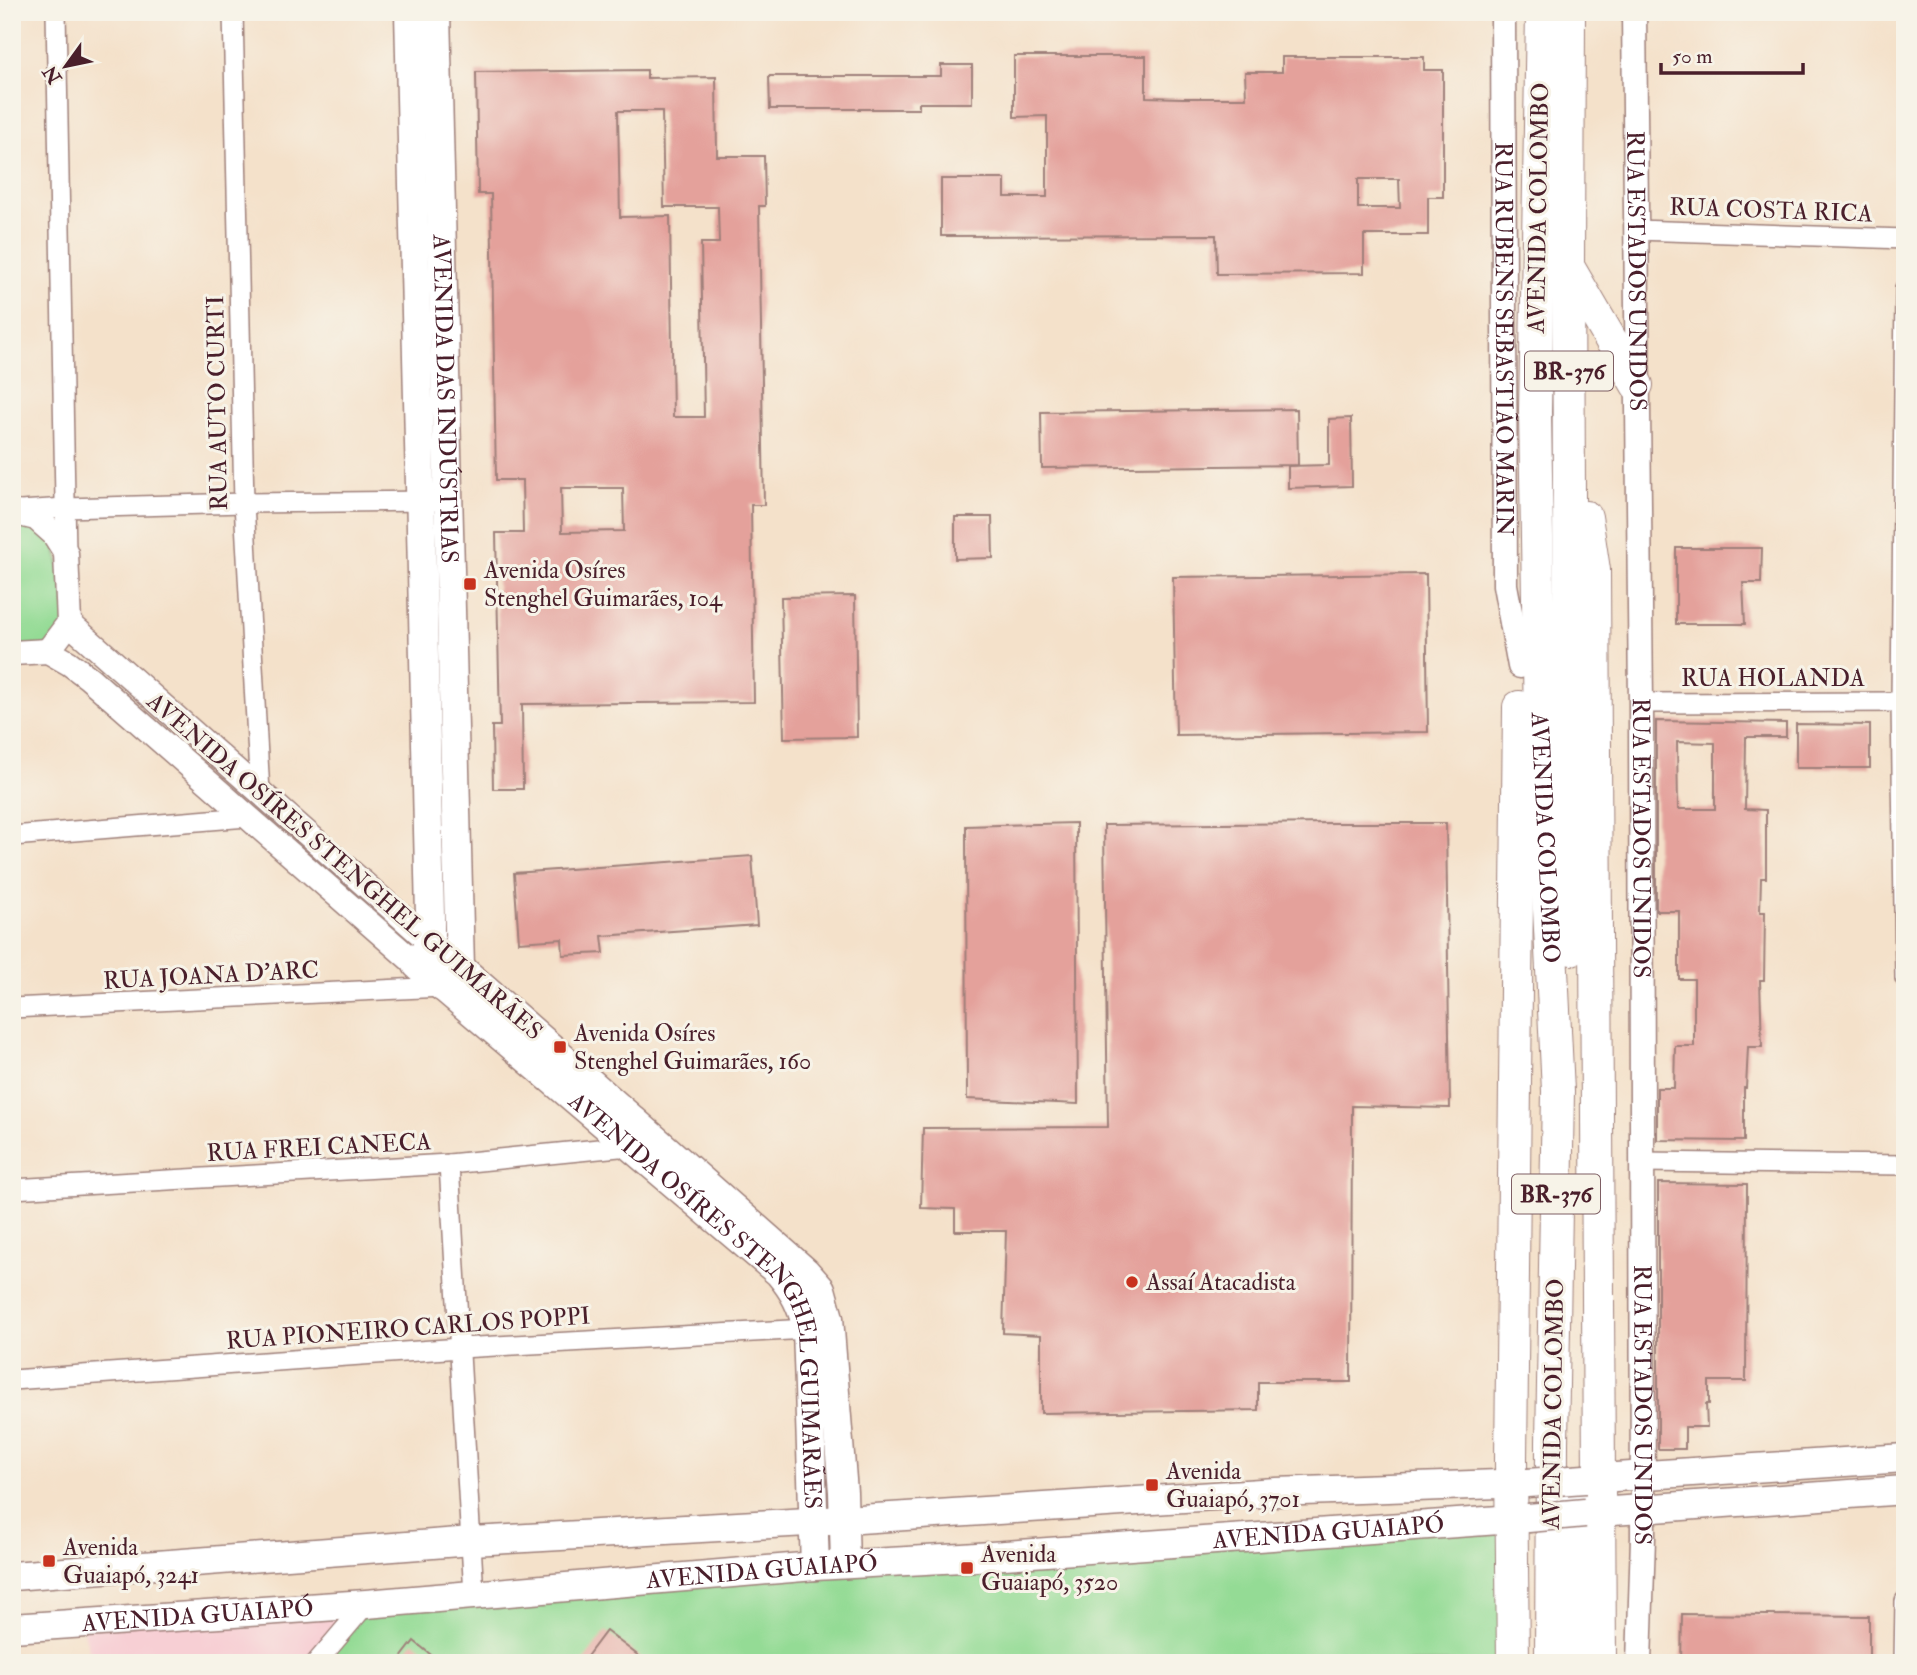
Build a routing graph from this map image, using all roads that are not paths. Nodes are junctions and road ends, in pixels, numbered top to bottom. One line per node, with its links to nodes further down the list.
1 (57, 12): 18 (street)
2 (233, 12): 17 (street, RUA AUTO CURTI)
3 (409, 12): 16 (main road, AVENIDA DAS INDÚSTRIAS)
4 (436, 12): 16 (main road, AVENIDA DAS INDÚSTRIAS)
5 (1503, 12): 24 (street, RUA RUBENS SEBASTIÃO MARIN)
6 (1542, 12): 14 (main road, AVENIDA COLOMBO / BR-376)
7 (1569, 12): 11 (main road, AVENIDA COLOMBO / BR-376)
8 (1634, 12): 9 (street, RUA ESTADOS UNIDOS)
9 (1636, 230): 10 (street, RUA COSTA RICA); 13 (street, RUA ESTADOS UNIDOS)
10 (1905, 239)
11 (1568, 266): 13 (main road); 15 (main road, AVENIDA COLOMBO / BR-376)
12 (1905, 288): 25 (street)
13 (1637, 384): 26 (street, RUA ESTADOS UNIDOS)
14 (1535, 412): 24 (main road); 64 (main road, AVENIDA COLOMBO / BR-376)
15 (1570, 415): 44 (main road); 65 (main road, AVENIDA COLOMBO / BR-376)
16 (433, 501): 17 (street); 30 (main road, AVENIDA DAS INDÚSTRIAS); 31 (main road, AVENIDA DAS INDÚSTRIAS)
17 (244, 503): 18 (street); 27 (street, RUA AUTO CURTI)
18 (65, 508): 19 (street); 20 (street)
19 (13, 512): 20 (street)
20 (66, 553): 21 (street)
21 (69, 623): 22 (street); 27 (street, AVENIDA OSÍRES STENGHEL GUIMARÃES)
22 (48, 651): 23 (street); 28 (street, AVENIDA OSÍRES STENGHEL GUIMARÃES)
23 (12, 653)
24 (1520, 666): 45 (main road)
25 (1903, 702): 26 (street, RUA HOLANDA); 32 (street)
26 (1641, 703): 35 (street, RUA ESTADOS UNIDOS)
27 (260, 793): 30 (street, AVENIDA OSÍRES STENGHEL GUIMARÃES)
28 (247, 817): 29 (street); 30 (street, AVENIDA OSÍRES STENGHEL GUIMARÃES)
29 (12, 836)
30 (420, 966): 31 (main road, AVENIDA OSÍRES STENGHEL GUIMARÃES); 33 (street, RUA JOANA D'ARC)
31 (451, 977): 34 (main road, AVENIDA OSÍRES STENGHEL GUIMARÃES); 51 (main road, AVENIDA OSÍRES STENGHEL GUIMARÃES)
32 (1905, 978)
33 (12, 1008)
34 (629, 1146): 36 (street, RUA FREI CANECA); 39 (main road, AVENIDA OSÍRES STENGHEL GUIMARÃES)
35 (1641, 1162): 37 (street); 43 (street, RUA ESTADOS UNIDOS)
36 (449, 1164): 38 (street, RUA FREI CANECA); 40 (street)
37 (1905, 1165)
38 (12, 1189)
39 (807, 1329): 40 (street, RUA PIONEIRO CARLOS POPPI); 52 (main road, AVENIDA OSÍRES STENGHEL GUIMARÃES)
40 (460, 1348): 41 (street, RUA PIONEIRO CARLOS POPPI); 53 (street)
41 (12, 1380)
42 (1905, 1458): 43 (main road, AVENIDA GUAIAPÓ)
43 (1643, 1475): 44 (main road, AVENIDA GUAIAPÓ); 48 (street, RUA ESTADOS UNIDOS)
44 (1592, 1479): 45 (main road, AVENIDA GUAIAPÓ, bridge); 49 (main road)
45 (1519, 1483): 47 (main road, AVENIDA GUAIAPÓ); 50 (main road)
46 (1905, 1490): 48 (main road, AVENIDA GUAIAPÓ)
47 (1097, 1503): 51 (main road, AVENIDA GUAIAPÓ); 54 (main road)
48 (1643, 1508): 49 (main road, AVENIDA GUAIAPÓ); 67 (street, RUA ESTADOS UNIDOS)
49 (1592, 1512): 50 (main road, AVENIDA GUAIAPÓ, bridge); 66 (main road)
50 (1520, 1519): 54 (main road, AVENIDA GUAIAPÓ); 63 (main road)
51 (844, 1520): 52 (main road, AVENIDA GUAIAPÓ); 55 (main road, AVENIDA OSÍRES STENGHEL GUIMARÃES)
52 (814, 1522): 53 (main road, AVENIDA GUAIAPÓ); 56 (main road, AVENIDA OSÍRES STENGHEL GUIMARÃES)
53 (472, 1541): 57 (main road, AVENIDA GUAIAPÓ); 58 (street)
54 (1097, 1548): 55 (main road, AVENIDA GUAIAPÓ)
55 (845, 1564): 56 (main road, AVENIDA GUAIAPÓ)
56 (815, 1566): 58 (main road, AVENIDA GUAIAPÓ)
57 (12, 1576)
58 (474, 1595): 60 (main road, AVENIDA GUAIAPÓ)
59 (1905, 1601): 68 (street)
60 (366, 1604): 61 (main road, AVENIDA GUAIAPÓ); 62 (street)
61 (12, 1628)
62 (316, 1663)
63 (1513, 1663)
64 (1551, 1663)
65 (1574, 1663)
66 (1600, 1663)
67 (1639, 1663)
68 (1904, 1663)

